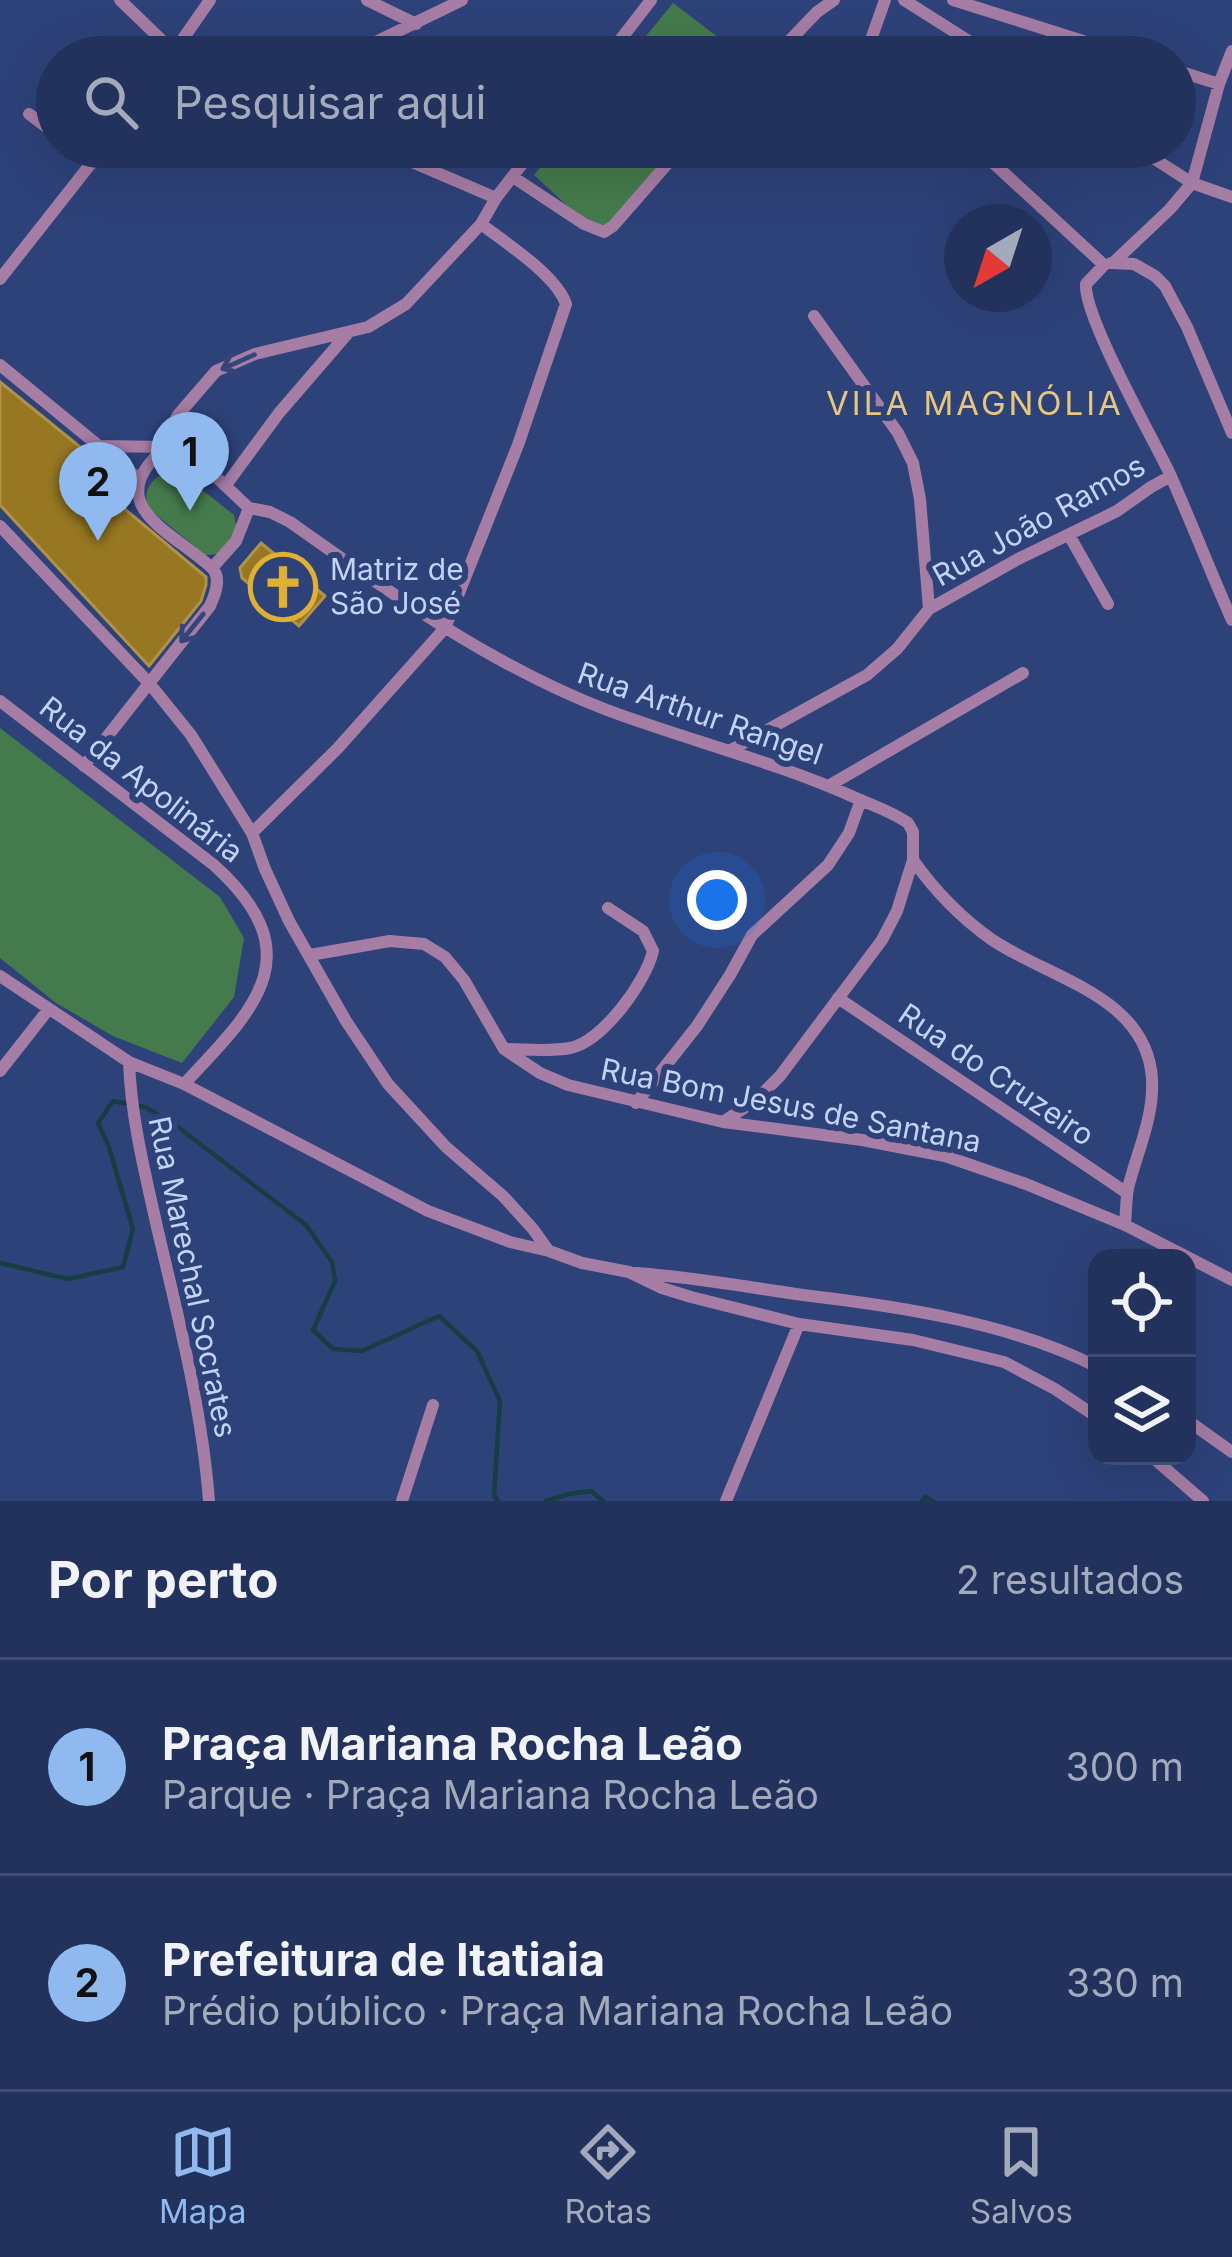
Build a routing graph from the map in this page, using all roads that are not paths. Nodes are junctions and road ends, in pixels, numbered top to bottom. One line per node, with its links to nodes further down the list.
1 (121, 0): 11 (street)
2 (210, 0): 12 (street)
3 (367, 0): 10 (street)
4 (462, 0): 10 (street)
5 (651, 0): 14 (street)
6 (834, 0): 15 (street)
7 (885, 0): 16 (street)
8 (904, 0): 17 (street)
9 (952, 0): 18 (street)
10 (416, 24): 13 (street)
11 (157, 36)
12 (188, 36)
13 (390, 36)
14 (623, 36)
15 (794, 36)
16 (877, 36)
17 (961, 36)
18 (1067, 36)
19 (1232, 51): 21 (street)
20 (1196, 77): 21 (street)
21 (1219, 84): 31 (street)
22 (29, 114): 23 (street)
23 (36, 119)
24 (88, 168): 36 (street)
25 (425, 168): 33 (street)
26 (520, 168): 30 (street)
27 (664, 168): 30 (street)
28 (1000, 168): 35 (street)
29 (1169, 168): 31 (street)
30 (513, 177): 33 (street)
31 (1192, 183): 32 (street); 35 (street)
32 (1232, 197)
33 (496, 199): 34 (street)
34 (481, 224): 38 (street); 53 (street)
35 (1109, 263): 40 (street); 43 (street)
36 (0, 279)
37 (814, 316): 51 (street, Rua João Ramos)
38 (349, 332): 42 (street, one-way to 42); 45 (street)
39 (0, 365): 41 (street)
40 (1232, 433)
41 (99, 446): 42 (street); 44 (street)
42 (166, 447): 44 (street); 45 (street)
43 (1171, 476): 48 (street, Rua João Ramos); 52 (street)
44 (139, 479): 49 (street)
45 (226, 484): 46 (street)
46 (249, 508): 49 (street); 53 (street, Rua Arthur Rangel)
47 (0, 526): 55 (street)
48 (1069, 535): 50 (street); 51 (street, Rua João Ramos)
49 (212, 568): 55 (street, one-way to 55)
50 (1108, 604)
51 (929, 609): 57 (street, Rua João Ramos)
52 (1232, 620)
53 (445, 628): 57 (street, Rua Arthur Rangel); 61 (street)
54 (1023, 673): 59 (street)
55 (149, 683): 58 (street); 61 (street)
56 (0, 701): 58 (street, Rua da Apolinária)
57 (731, 750): 59 (street, Rua Arthur Rangel)
58 (84, 766): 71 (street, Rua da Apolinária)
59 (830, 785): 60 (street, Rua Arthur Rangel)
60 (861, 800): 62 (street, Rua Arthur Rangel); 72 (street)
61 (252, 832): 64 (street)
62 (913, 860): 66 (street); 74 (street)
63 (608, 908): 68 (street)
64 (310, 955): 68 (street, Rua Bom Jesus de Santana); 76 (street)
65 (0, 976): 67 (street)
66 (838, 998): 73 (street); 74 (street, Rua do Cruzeiro)
67 (48, 1010): 69 (street); 70 (street)
68 (504, 1048): 72 (street, Rua Bom Jesus de Santana)
69 (129, 1062): 71 (street); 86 (street, Rua Marechal Socrates)
70 (0, 1071)
71 (184, 1084): 76 (street)
72 (636, 1103): 73 (street, Rua Bom Jesus de Santana)
73 (722, 1122): 75 (street, Rua Bom Jesus de Santana)
74 (1127, 1192): 75 (street)
75 (1125, 1225): 78 (street, Rua Bom Jesus de Santana)
76 (549, 1251): 77 (street)
77 (628, 1272): 79 (street); 80 (street)
78 (1232, 1280)
79 (799, 1324): 82 (street); 88 (street)
80 (1088, 1363)
81 (433, 1405): 87 (street)
82 (1088, 1412)
83 (1196, 1426): 84 (street)
84 (1232, 1452)
85 (1161, 1465): 89 (street)
86 (209, 1501)
87 (403, 1501)
88 (727, 1501)
89 (1203, 1501)

